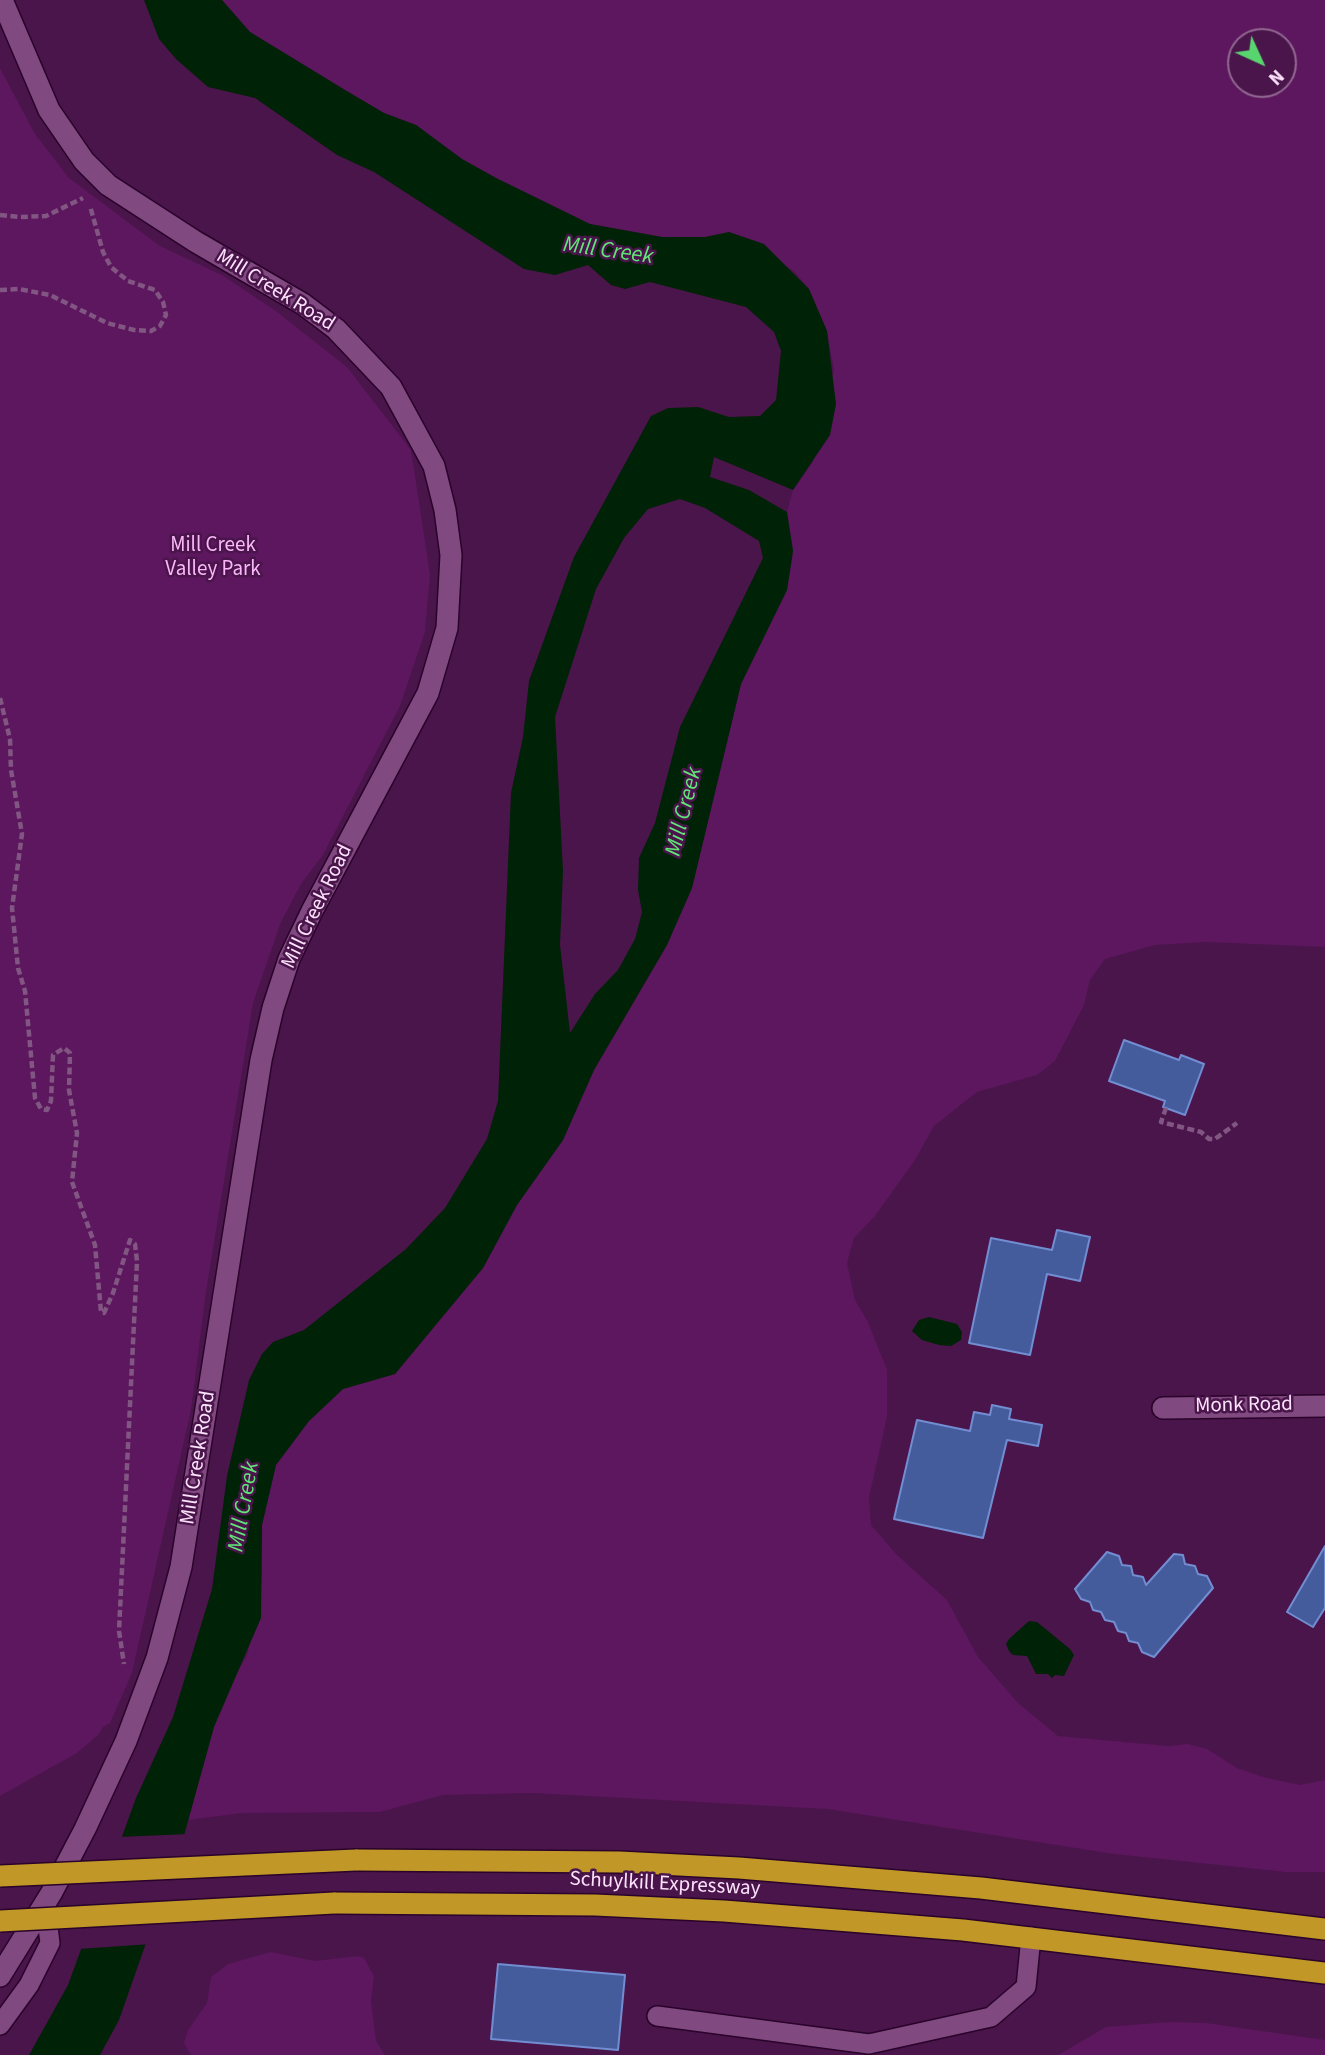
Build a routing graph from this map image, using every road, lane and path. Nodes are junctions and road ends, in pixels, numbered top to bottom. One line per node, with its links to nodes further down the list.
1 (2, 0): 11 (street, Mill Creek Road)
2 (0, 215): 3 (path)
3 (0, 290)
4 (0, 698): 9 (path)
5 (1166, 1108): 6 (path)
6 (1237, 1123)
7 (1325, 1406): 8 (street, Monk Road)
8 (1163, 1408)
9 (126, 1676)
10 (0, 1876): 13 (highway, Schuylkill Expressway, bridge)
11 (45, 1903): 16 (street, Mill Creek Road); 18 (lane)
12 (0, 1921): 14 (highway, Schuylkill Expressway, bridge)
13 (1325, 1929)
14 (1031, 1937): 15 (highway, Schuylkill Expressway); 17 (lane)
15 (1325, 1973)
16 (0, 1976)
17 (657, 2015)
18 (0, 2025)

